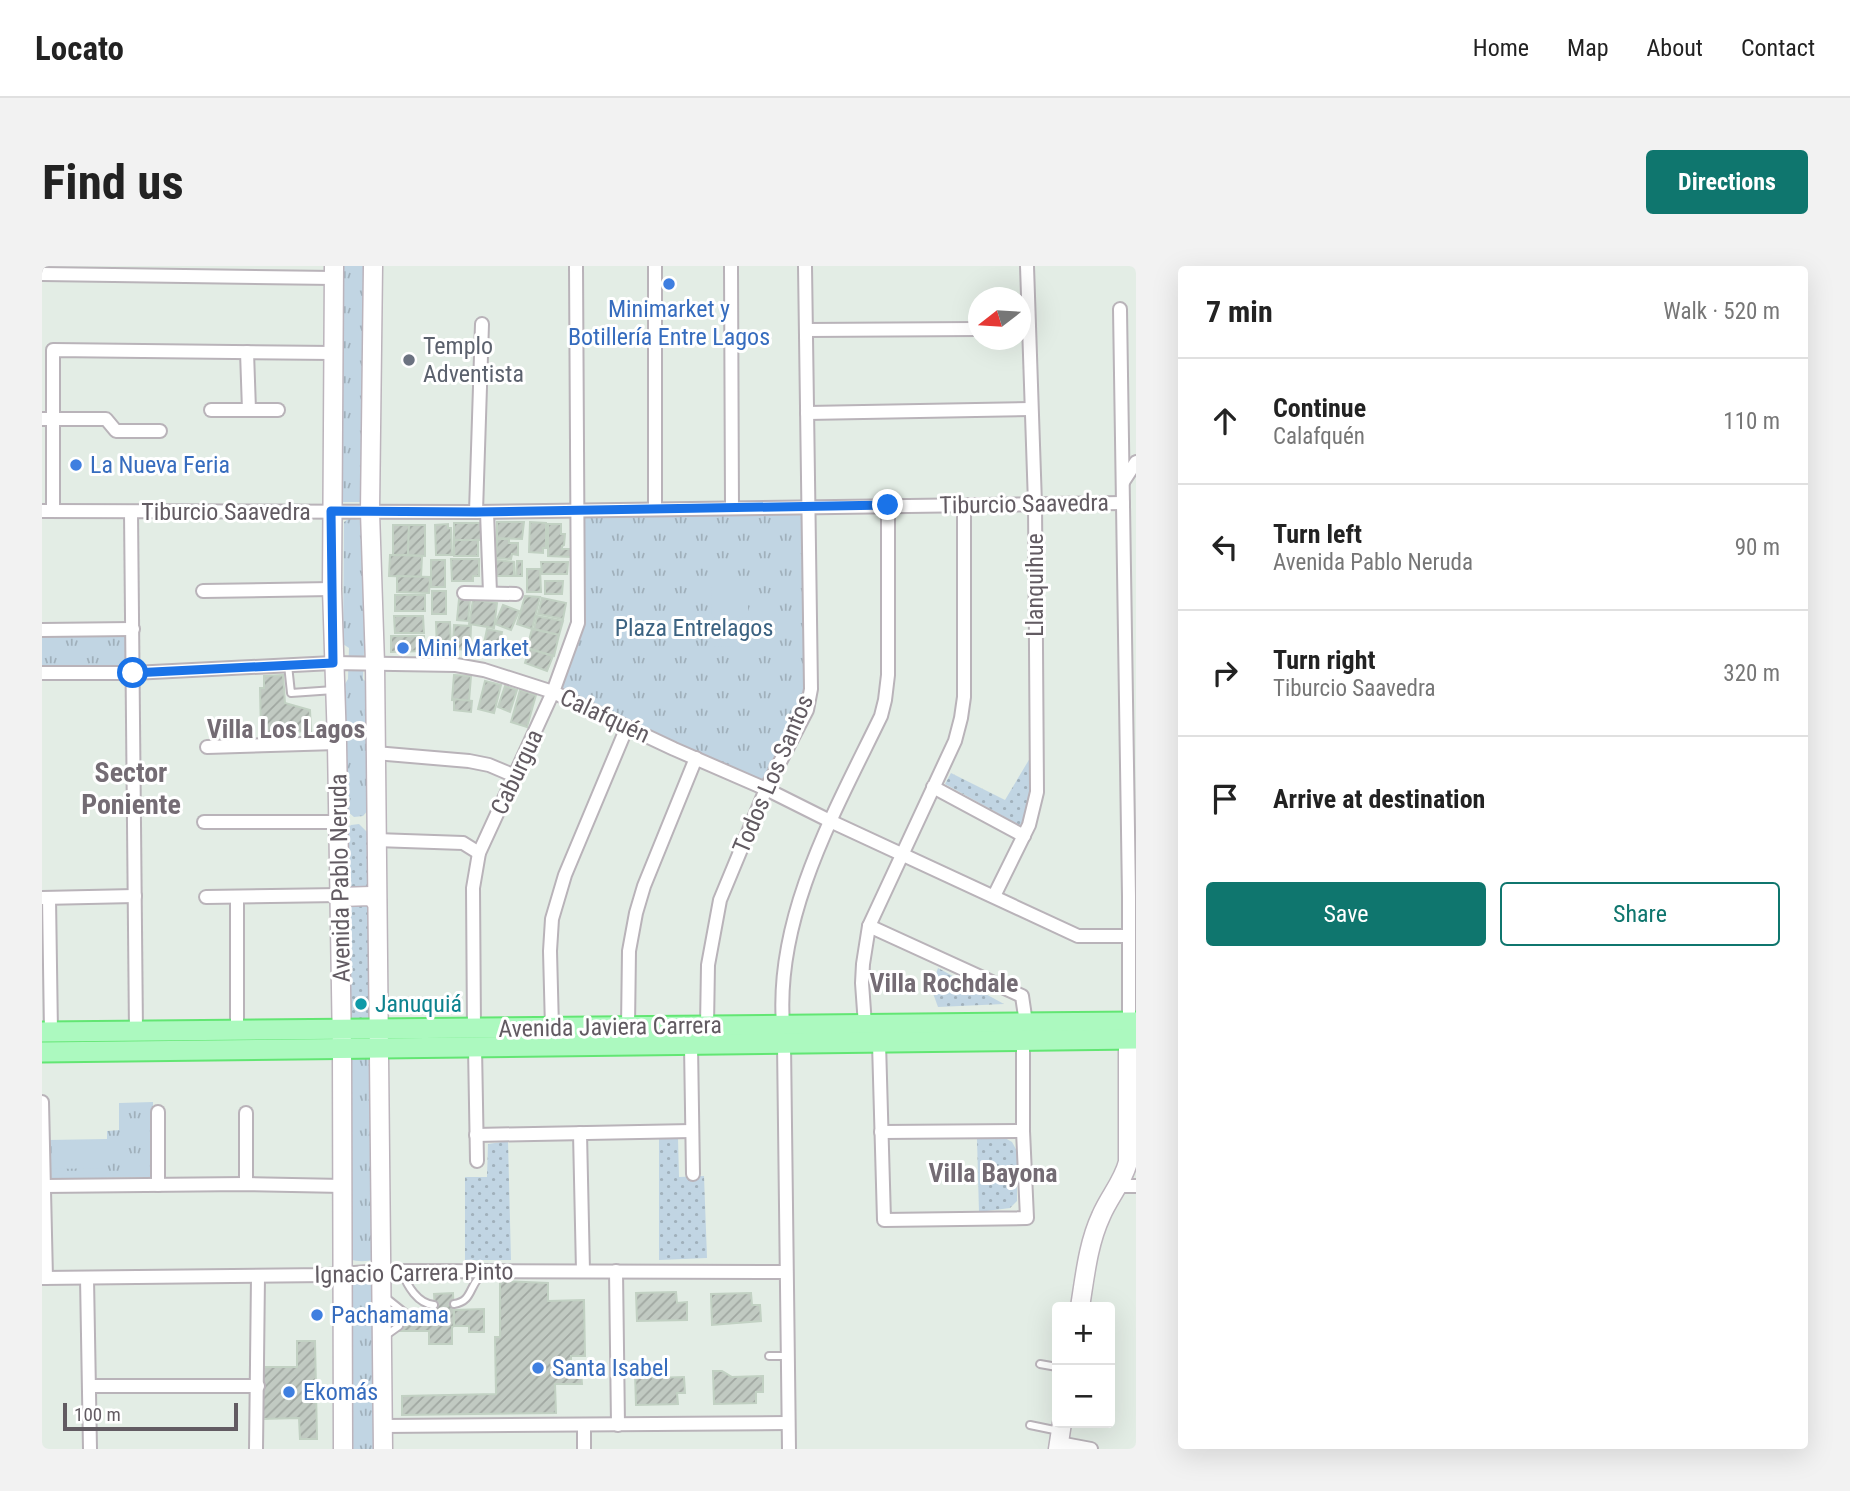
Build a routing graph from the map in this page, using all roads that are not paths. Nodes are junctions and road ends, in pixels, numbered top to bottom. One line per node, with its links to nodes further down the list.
1 (373, 266): 41 (main road, Avenida Pablo Neruda)
2 (576, 266): 39 (street, Caburgua)
3 (655, 266): 36 (street)
4 (731, 266): 35 (street)
5 (806, 266): 13 (street, Todos Los Santos)
6 (1027, 266): 9 (street, Llanquihue)
7 (334, 272): 8 (street); 18 (main road, Avenida Pablo Neruda)
8 (42, 274)
9 (1026, 287)
10 (1120, 309): 14 (street)
11 (482, 324): 42 (street)
12 (968, 329): 13 (street)
13 (806, 330): 23 (street, Todos Los Santos)
14 (1121, 338): 15 (street); 25 (street)
15 (1136, 338)
16 (1027, 350): 19 (street, Llanquihue)
17 (247, 352): 18 (street); 21 (street); 24 (street)
18 (333, 353): 38 (main road, Avenida Pablo Neruda)
19 (1031, 409): 23 (street); 31 (street, Llanquihue)
20 (211, 410): 21 (street)
21 (249, 410): 22 (street)
22 (278, 410)
23 (807, 413): 33 (street, Todos Los Santos)
24 (47, 419): 27 (street); 37 (street)
25 (1122, 419): 26 (street); 29 (street)
26 (1136, 419)
27 (160, 431)
28 (1136, 462): 29 (street)
29 (1123, 482): 30 (street)
30 (1123, 503): 31 (street, Tiburcio Saavedra); 43 (street)
31 (1035, 504): 34 (street, Tiburcio Saavedra); 72 (street, Llanquihue)
32 (888, 505): 33 (street, Tiburcio Saavedra); 34 (street, Tiburcio Saavedra); 69 (street)
33 (808, 506): 35 (street, Tiburcio Saavedra); 67 (street, Todos Los Santos)
34 (964, 506): 66 (street)
35 (732, 508): 36 (street, Tiburcio Saavedra)
36 (656, 509): 39 (street, Tiburcio Saavedra)
37 (47, 511): 40 (street, Tiburcio Saavedra)
38 (331, 511): 40 (street, Tiburcio Saavedra); 41 (street, Tiburcio Saavedra); 44 (main road, Avenida Pablo Neruda)
39 (577, 511): 42 (street, Tiburcio Saavedra); 58 (street, Caburgua)
40 (131, 512): 49 (street)
41 (370, 512): 42 (street, Tiburcio Saavedra); 53 (main road, Avenida Pablo Neruda)
42 (481, 512): 47 (street)
43 (1130, 543): 51 (street)
44 (332, 589): 45 (street); 52 (main road, Avenida Pablo Neruda)
45 (204, 591)
46 (464, 593): 47 (street)
47 (489, 593): 48 (street)
48 (516, 594)
49 (133, 628): 50 (street); 56 (street)
50 (42, 630)
51 (1131, 632): 59 (street)
52 (333, 663): 53 (street, Calafquén); 54 (street, Calafquén); 57 (main road, Avenida Pablo Neruda)
53 (375, 664): 58 (street, Calafquén); 63 (main road, Avenida Pablo Neruda)
54 (288, 666): 56 (street, Calafquén); 57 (lane)
55 (42, 673): 56 (street, Calafquén)
56 (133, 673): 76 (street)
57 (335, 690): 61 (main road, Avenida Pablo Neruda)
58 (553, 692): 60 (street, Calafquén); 65 (street, Caburgua)
59 (1131, 713): 68 (street)
60 (627, 727): 64 (street, Calafquén); 91 (street)
61 (337, 743): 62 (street); 71 (main road, Avenida Pablo Neruda)
62 (207, 747)
63 (375, 753): 65 (street); 73 (main road, Avenida Pablo Neruda)
64 (696, 758): 67 (street, Calafquén); 89 (street)
65 (515, 776): 74 (street, Caburgua)
66 (933, 787): 72 (street); 75 (street)
67 (766, 789): 69 (street, Calafquén); 88 (street, Todos Los Santos)
68 (1132, 804): 79 (street)
69 (830, 821): 75 (street, Calafquén); 93 (street)
70 (204, 822): 71 (street)
71 (339, 822): 77 (main road, Avenida Pablo Neruda)
72 (1024, 836): 78 (street, Llanquihue)
73 (376, 840): 74 (street); 83 (main road, Avenida Pablo Neruda)
74 (480, 853): 98 (street, Caburgua)
75 (902, 854): 78 (street, Calafquén); 84 (street)
76 (135, 896): 82 (street); 96 (street)
77 (340, 896): 81 (street); 83 (main road); 99 (main road, Avenida Pablo Neruda)
78 (994, 896): 85 (street, Calafquén)
79 (1133, 896): 85 (street)
80 (206, 897): 81 (street)
81 (237, 897): 92 (street)
82 (45, 898): 95 (street)
83 (377, 902): 100 (main road, Avenida Pablo Neruda)
84 (869, 926): 86 (street); 97 (street)
85 (1129, 936): 94 (street)
86 (864, 1025): 87 (main road, Avenida Javiera Carrera); 93 (main road, Avenida Javiera Carrera)
87 (892, 1025): 97 (main road, Avenida Javiera Carrera); 101 (main road)
88 (707, 1026): 90 (main road, Avenida Javiera Carrera); 93 (main road, Avenida Javiera Carrera)
89 (628, 1027): 90 (main road, Avenida Javiera Carrera); 91 (main road, Avenida Javiera Carrera)
90 (680, 1027): 102 (main road)
91 (552, 1028): 98 (main road, Avenida Javiera Carrera)
92 (237, 1031): 96 (main road, Avenida Javiera Carrera); 99 (main road, Avenida Javiera Carrera)
93 (789, 1031): 101 (main road, Avenida Javiera Carrera); 102 (main road, Avenida Javiera Carrera); 125 (street)
94 (1132, 1031): 97 (main road, Avenida Javiera Carrera); 119 (main road)
95 (46, 1032): 96 (main road, Avenida Javiera Carrera)
96 (136, 1032): 104 (main road)
97 (1025, 1032): 101 (main road, Avenida Javiera Carrera); 109 (street)
98 (478, 1035): 100 (main road, Avenida Javiera Carrera); 102 (main road, Avenida Javiera Carrera); 112 (street, Caburgua)
99 (342, 1039): 100 (main road, Avenida Javiera Carrera); 104 (main road, Avenida Javiera Carrera); 118 (main road, Avenida Pablo Neruda)
100 (379, 1039): 120 (main road, Avenida Pablo Neruda)
101 (879, 1043): 110 (street)
102 (691, 1045): 108 (street)
103 (42, 1052): 104 (main road, Avenida Javiera Carrera)
104 (121, 1052)
105 (42, 1102): 117 (street)
106 (158, 1112): 116 (street)
107 (246, 1113): 115 (street)
108 (692, 1131): 111 (street); 114 (street)
109 (1023, 1131): 110 (street); 110 (street)
110 (881, 1132)
111 (580, 1133): 112 (street); 123 (street)
112 (476, 1135): 113 (street, Caburgua)
113 (477, 1161)
114 (693, 1174)
115 (246, 1184): 116 (street); 118 (street)
116 (158, 1185): 117 (street)
117 (44, 1186): 128 (street)
118 (343, 1186): 126 (main road, Avenida Pablo Neruda)
119 (1127, 1186): 131 (main road)
120 (381, 1271): 121 (street, Ignacio Carrera Pinto); 126 (street, Ignacio Carrera Pinto); 130 (main road, Avenida Pablo Neruda)
121 (402, 1271): 122 (street, Ignacio Carrera Pinto); 133 (lane)
122 (487, 1271): 123 (street, Ignacio Carrera Pinto); 132 (lane)
123 (583, 1271): 124 (street, Ignacio Carrera Pinto)
124 (616, 1271): 125 (street, Ignacio Carrera Pinto); 145 (street)
125 (786, 1272): 138 (street)
126 (344, 1274): 127 (street, Ignacio Carrera Pinto); 151 (main road, Avenida Pablo Neruda)
127 (258, 1276): 129 (street, Ignacio Carrera Pinto); 142 (street)
128 (44, 1278): 129 (street, Ignacio Carrera Pinto)
129 (88, 1278): 141 (street)
130 (382, 1293): 134 (lane); 136 (main road, Avenida Pablo Neruda)
131 (1081, 1302)
132 (454, 1304)
133 (434, 1305)
134 (405, 1313)
135 (399, 1326): 136 (lane)
136 (382, 1340): 147 (main road, Avenida Pablo Neruda)
137 (769, 1356): 138 (lane)
138 (788, 1356): 143 (street)
139 (1040, 1364): 140 (lane)
140 (1052, 1366)
141 (89, 1386): 142 (street); 149 (street)
142 (258, 1386): 150 (street)
143 (789, 1423): 145 (street); 154 (street)
144 (584, 1425): 145 (street); 147 (street); 153 (street)
145 (618, 1425)
146 (1030, 1425): 148 (lane)
147 (383, 1426): 152 (main road, Avenida Pablo Neruda)
148 (1060, 1436): 155 (street)
149 (90, 1449)
150 (256, 1449)
151 (343, 1449)
152 (383, 1449)
153 (584, 1449)
154 (789, 1449)
155 (1091, 1449)

